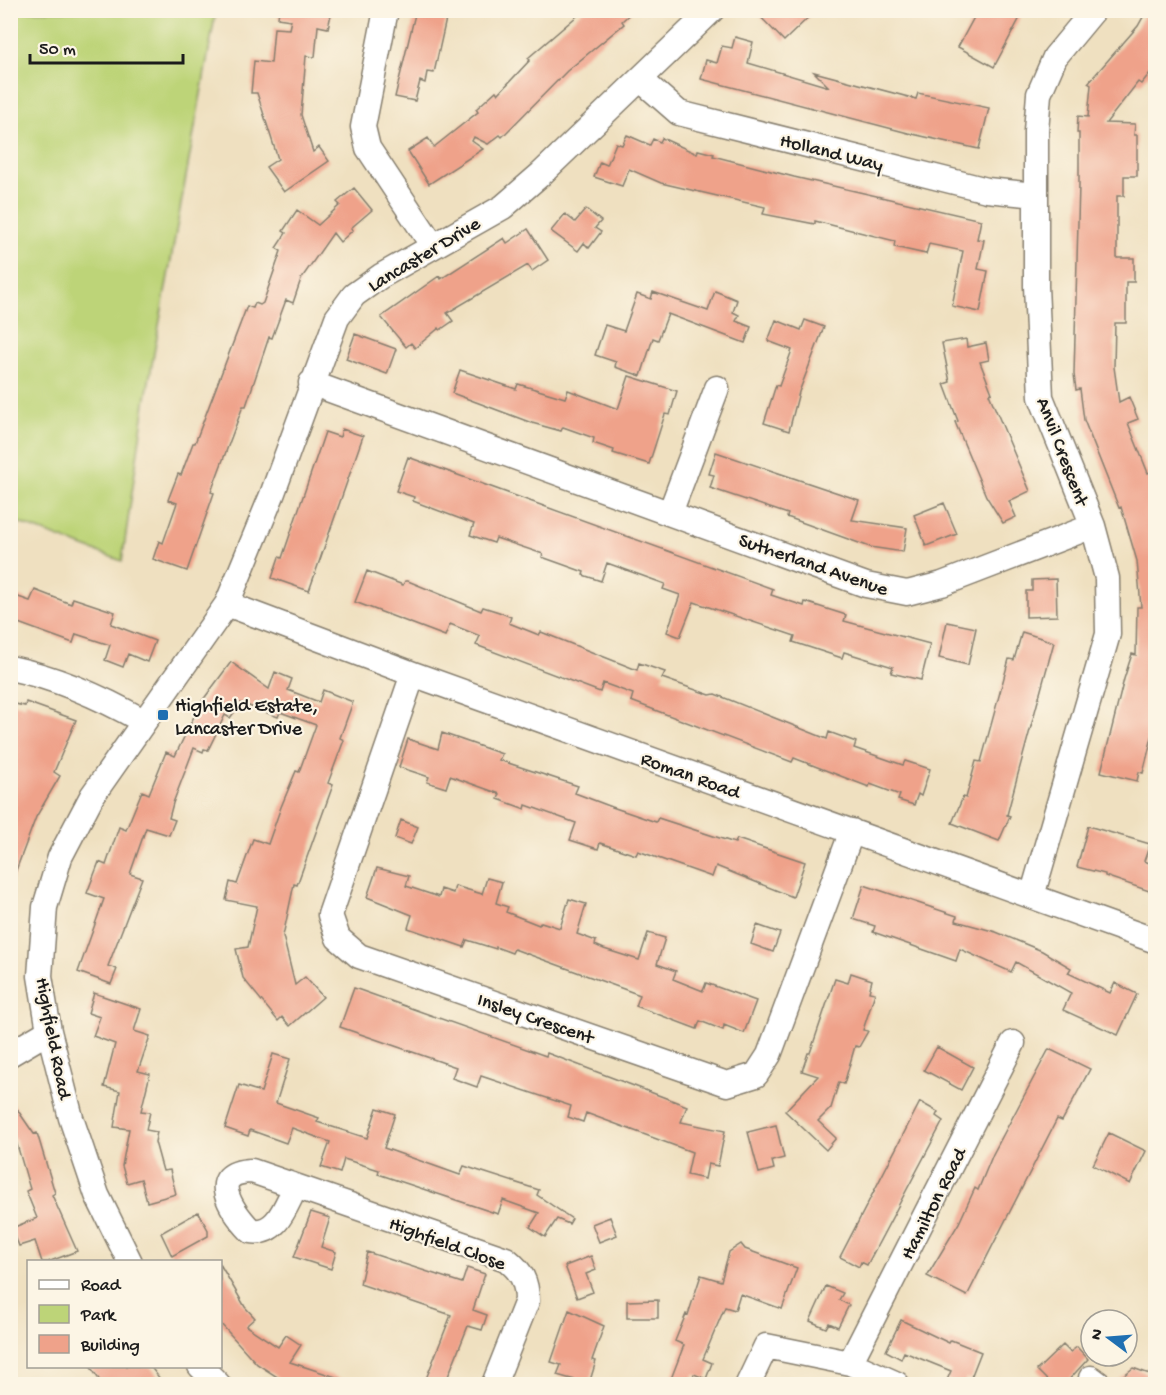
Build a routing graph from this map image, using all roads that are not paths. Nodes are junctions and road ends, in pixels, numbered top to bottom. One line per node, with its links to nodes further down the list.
1 (386, 10): 6 (street)
2 (712, 10): 4 (street, Lancaster Drive)
3 (1094, 10): 5 (street, Anvil Crescent)
4 (640, 79): 5 (street, Holland Way); 6 (street, Lancaster Drive)
5 (1036, 195): 10 (street, Anvil Crescent)
6 (433, 246): 7 (street, Lancaster Drive)
7 (311, 383): 9 (street, Sutherland Avenue); 11 (street, Lancaster Drive)
8 (717, 388): 9 (street)
9 (670, 513): 10 (street, Sutherland Avenue)
10 (1093, 526): 16 (street, Anvil Crescent)
11 (227, 604): 13 (street, Roman Road); 14 (street, Highfield Road)
12 (10, 668): 14 (street)
13 (413, 674): 15 (street, Roman Road); 15 (street, Insley Crescent)
14 (143, 721): 18 (street, Highfield Road)
15 (852, 831): 16 (street, Roman Road)
16 (1032, 896): 17 (street, Roman Road)
17 (1155, 941)
18 (49, 1031): 20 (street); 22 (street, Highfield Road)
19 (1013, 1043): 23 (street, Hamilton Road)
20 (10, 1054)
21 (295, 1188): 26 (street, Highfield Close)
22 (129, 1260)
23 (850, 1363): 27 (street); 28 (street)
24 (202, 1368): 25 (street)
25 (218, 1384)
26 (494, 1384)
27 (748, 1384)
28 (897, 1384)

